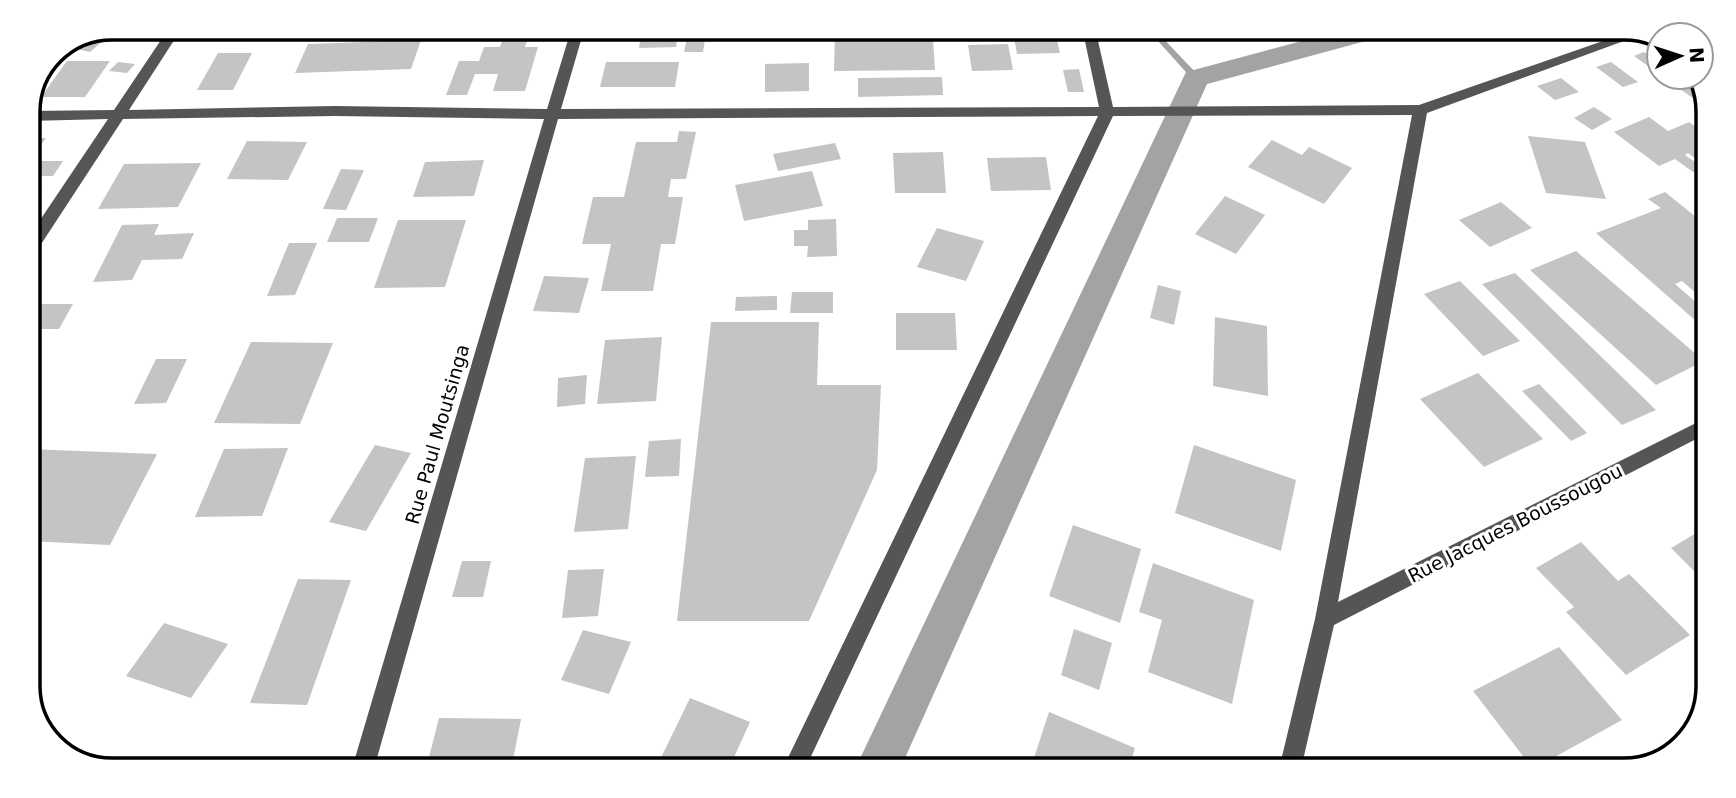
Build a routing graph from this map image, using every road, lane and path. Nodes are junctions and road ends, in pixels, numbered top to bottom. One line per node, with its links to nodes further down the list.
1 (168, 40): 8 (street)
2 (575, 40): 7 (street, Rue Paul Moutsinga)
3 (1091, 40): 6 (street)
4 (1620, 40): 5 (street)
5 (1420, 110): 6 (street); 12 (street)
6 (1107, 113): 7 (street); 14 (street)
7 (551, 114): 8 (street); 13 (street, Rue Paul Moutsinga)
8 (119, 115): 9 (street); 10 (street)
9 (40, 116)
10 (40, 233)
11 (1696, 431): 12 (street, Rue Jacques Boussougou)
12 (1325, 619): 15 (street)
13 (366, 758)
14 (799, 758)
15 (1293, 758)

